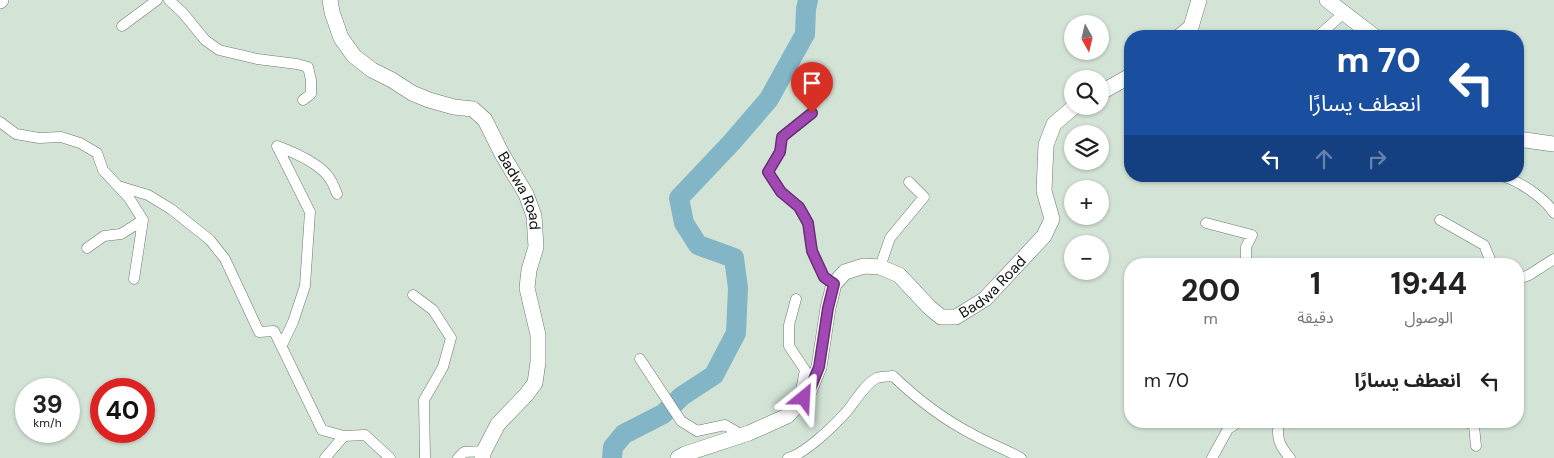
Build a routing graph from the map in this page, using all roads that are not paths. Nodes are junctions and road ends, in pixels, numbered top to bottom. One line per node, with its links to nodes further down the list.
1 (157, 0): 7 (street)
2 (169, 0): 13 (street)
3 (330, 0): 46 (street, Badwa Road)
4 (1199, 0): 8 (street)
5 (1327, 0): 6 (street)
6 (1344, 13): 9 (street); 10 (street)
7 (122, 26)
8 (1187, 30)
9 (1325, 30)
10 (1366, 30)
11 (1124, 79): 12 (street)
12 (1109, 88)
13 (303, 100)
14 (812, 113): 34 (street)
15 (1064, 115): 31 (street, Badwa Road)
16 (0, 122): 21 (street)
17 (1524, 140): 18 (street)
18 (1554, 144)
19 (909, 182): 31 (street)
20 (1516, 182): 23 (street)
21 (118, 186): 24 (street); 37 (street)
22 (337, 194): 37 (street)
23 (1554, 213)
24 (143, 220): 27 (street); 33 (street)
25 (1440, 220): 29 (street)
26 (1206, 223): 28 (street)
27 (87, 248)
28 (1246, 258)
29 (1489, 258)
30 (1554, 260): 32 (street)
31 (880, 267): 34 (street)
32 (1524, 277)
33 (134, 280)
34 (834, 284): 39 (street)
35 (413, 295): 50 (street)
36 (796, 299): 39 (street)
37 (282, 345): 44 (street)
38 (640, 359): 43 (street)
39 (804, 398): 43 (street)
40 (1231, 428): 55 (street)
41 (1278, 428): 56 (street)
42 (1474, 428): 45 (street)
43 (742, 435): 47 (street)
44 (344, 436): 48 (street); 49 (street)
45 (1476, 446)
46 (483, 455): 51 (street)
47 (681, 456): 52 (street)
48 (325, 458)
49 (390, 458)
50 (425, 458)
51 (458, 458)
52 (704, 458)
53 (788, 458): 54 (street)
54 (1022, 458)
55 (1212, 458)
56 (1290, 458)

